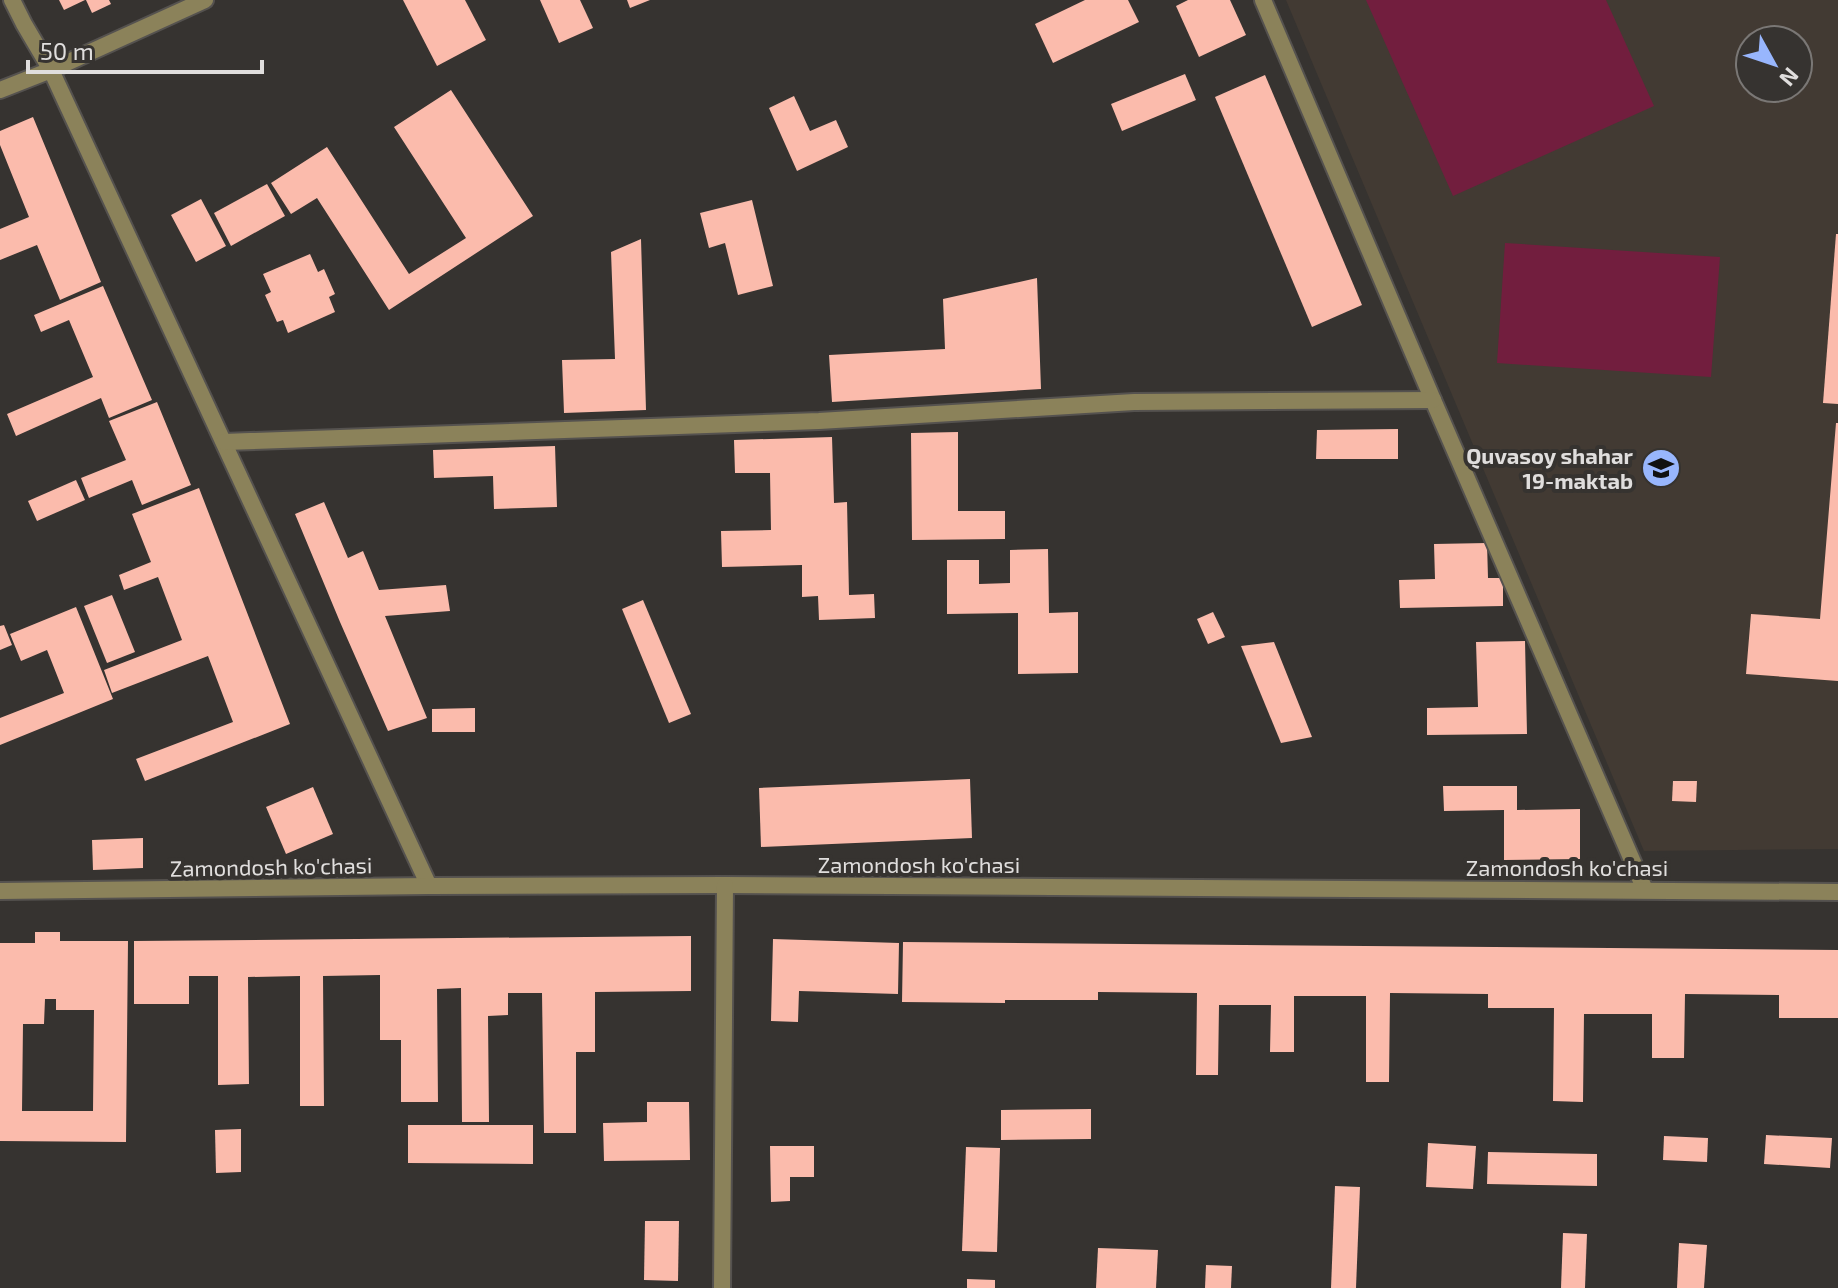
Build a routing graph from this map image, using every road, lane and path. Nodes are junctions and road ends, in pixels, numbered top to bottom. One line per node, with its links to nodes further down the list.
1 (12, 0): 4 (street)
2 (205, 0): 4 (street)
3 (1263, 0): 6 (street)
4 (51, 70): 5 (street); 7 (street)
5 (0, 90)
6 (1433, 400): 7 (street); 10 (street)
7 (224, 442): 9 (street)
8 (725, 885): 9 (street, Zamondosh ko'chasi); 10 (street, Zamondosh ko'chasi); 13 (street)
9 (429, 886): 11 (street, Zamondosh ko'chasi)
10 (1645, 890): 12 (street, Zamondosh ko'chasi)
11 (0, 891)
12 (1838, 892)
13 (722, 1288)

